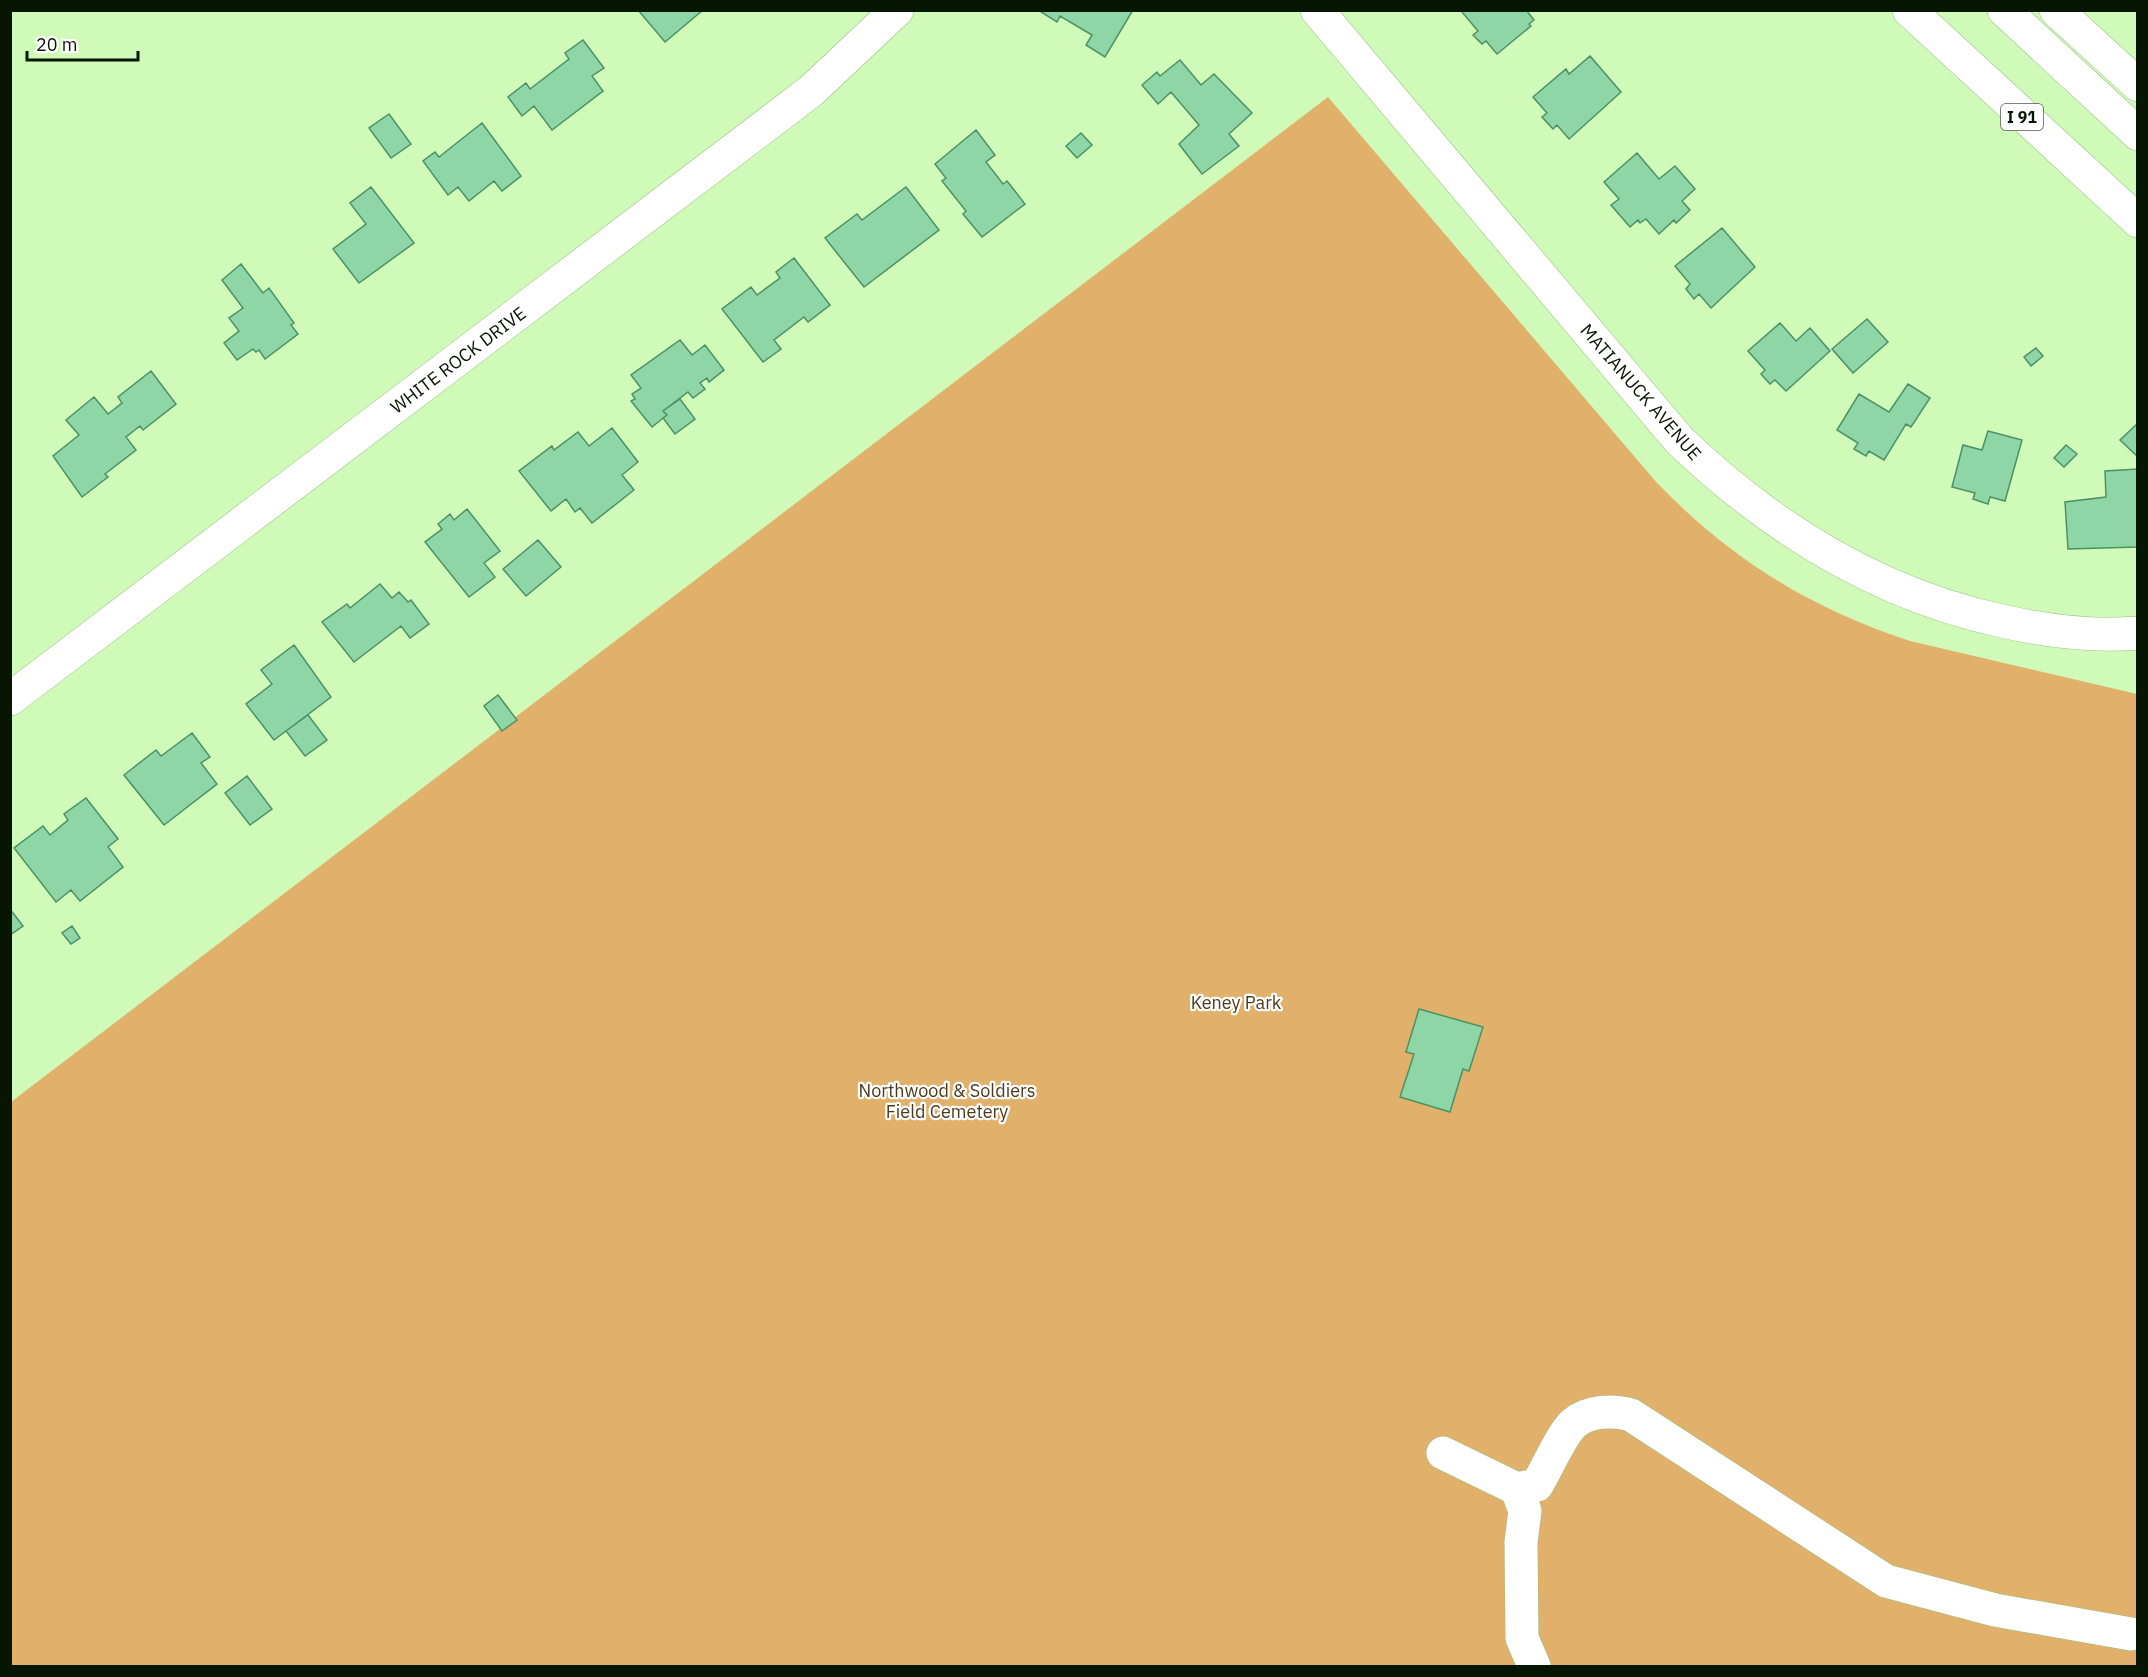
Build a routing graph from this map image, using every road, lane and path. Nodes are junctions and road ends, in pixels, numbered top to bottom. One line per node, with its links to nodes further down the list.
1 (897, 10): 10 (main road, WHITE ROCK DRIVE)
2 (1317, 10): 9 (main road, MATIANUCK AVENUE)
3 (1909, 10): 8 (main road, I 91)
4 (2004, 10): 7 (main road)
5 (2056, 10): 6 (main road)
6 (2138, 85)
7 (2138, 134)
8 (2138, 221)
9 (2138, 633)
10 (10, 699)
11 (1443, 1453): 12 (main road)
12 (1517, 1489): 13 (main road); 14 (main road)
13 (2130, 1634)
14 (1534, 1666)

